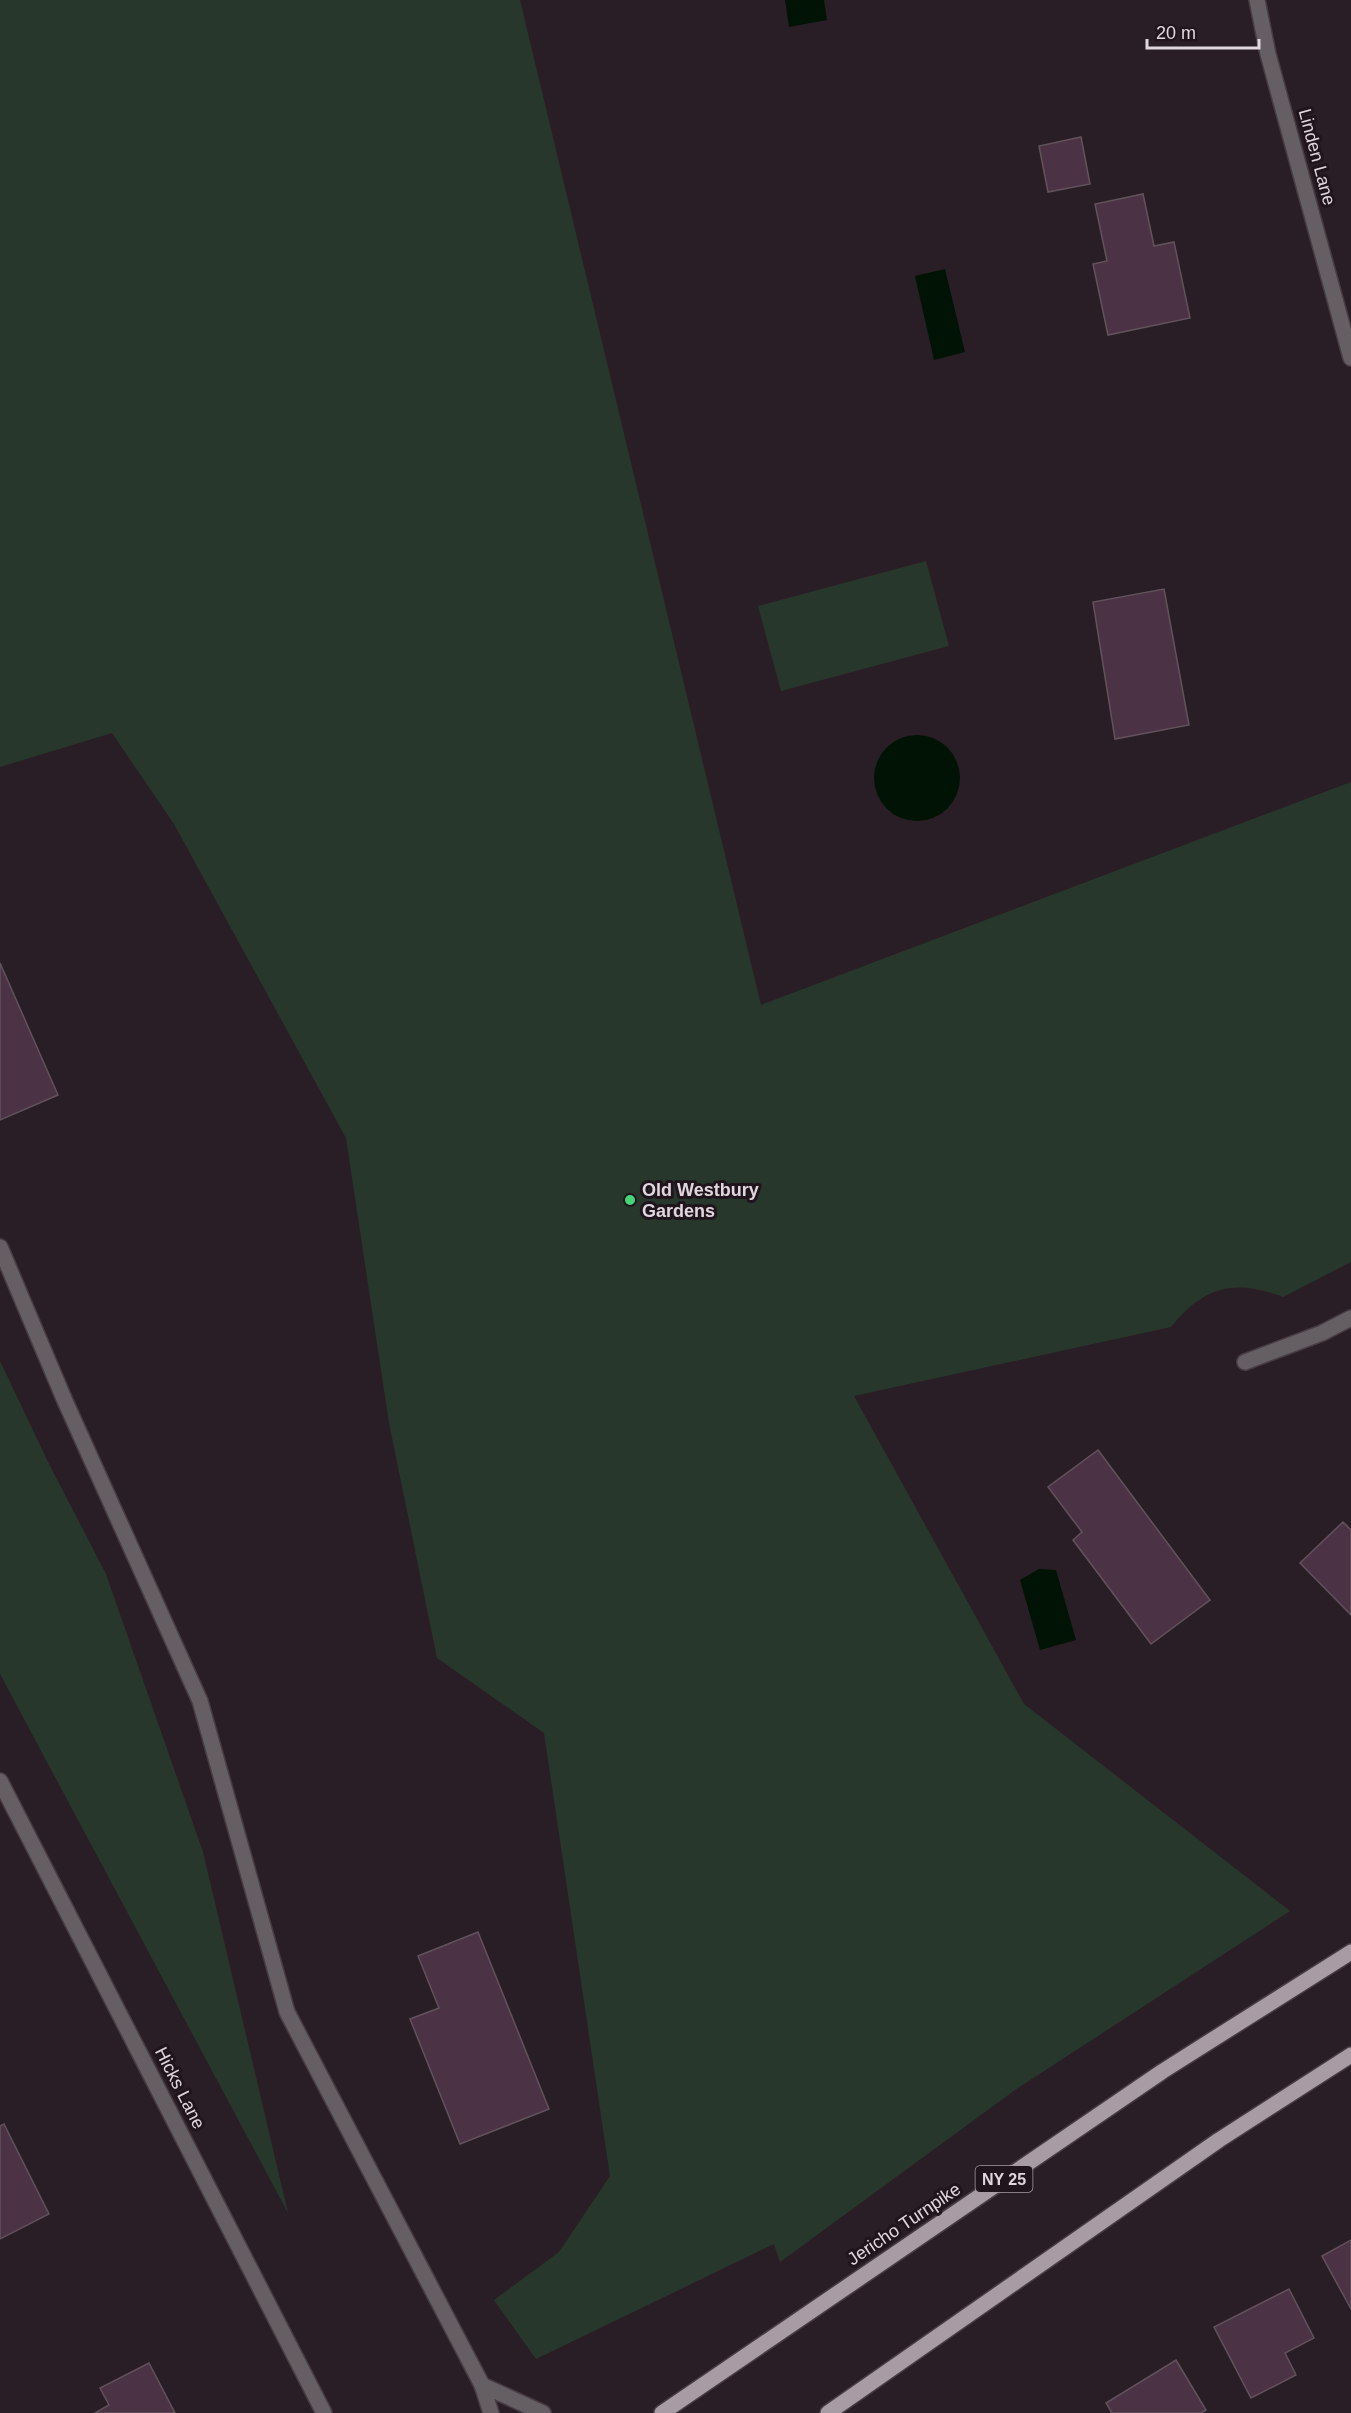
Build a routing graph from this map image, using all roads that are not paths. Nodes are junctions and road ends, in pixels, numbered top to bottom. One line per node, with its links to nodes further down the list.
1 (1257, 0): 2 (street, Linden Lane)
2 (1351, 358)
3 (0, 1247): 9 (street)
4 (1351, 1318): 5 (street)
5 (1245, 1362)
6 (0, 1781): 10 (street, Hicks Lane)
7 (1351, 1952): 13 (main road, Jericho Turnpike / NY 25)
8 (1351, 2055): 14 (main road)
9 (482, 2385): 11 (street); 12 (street)
10 (324, 2413)
11 (491, 2413)
12 (543, 2413)
13 (662, 2413)
14 (828, 2413)

